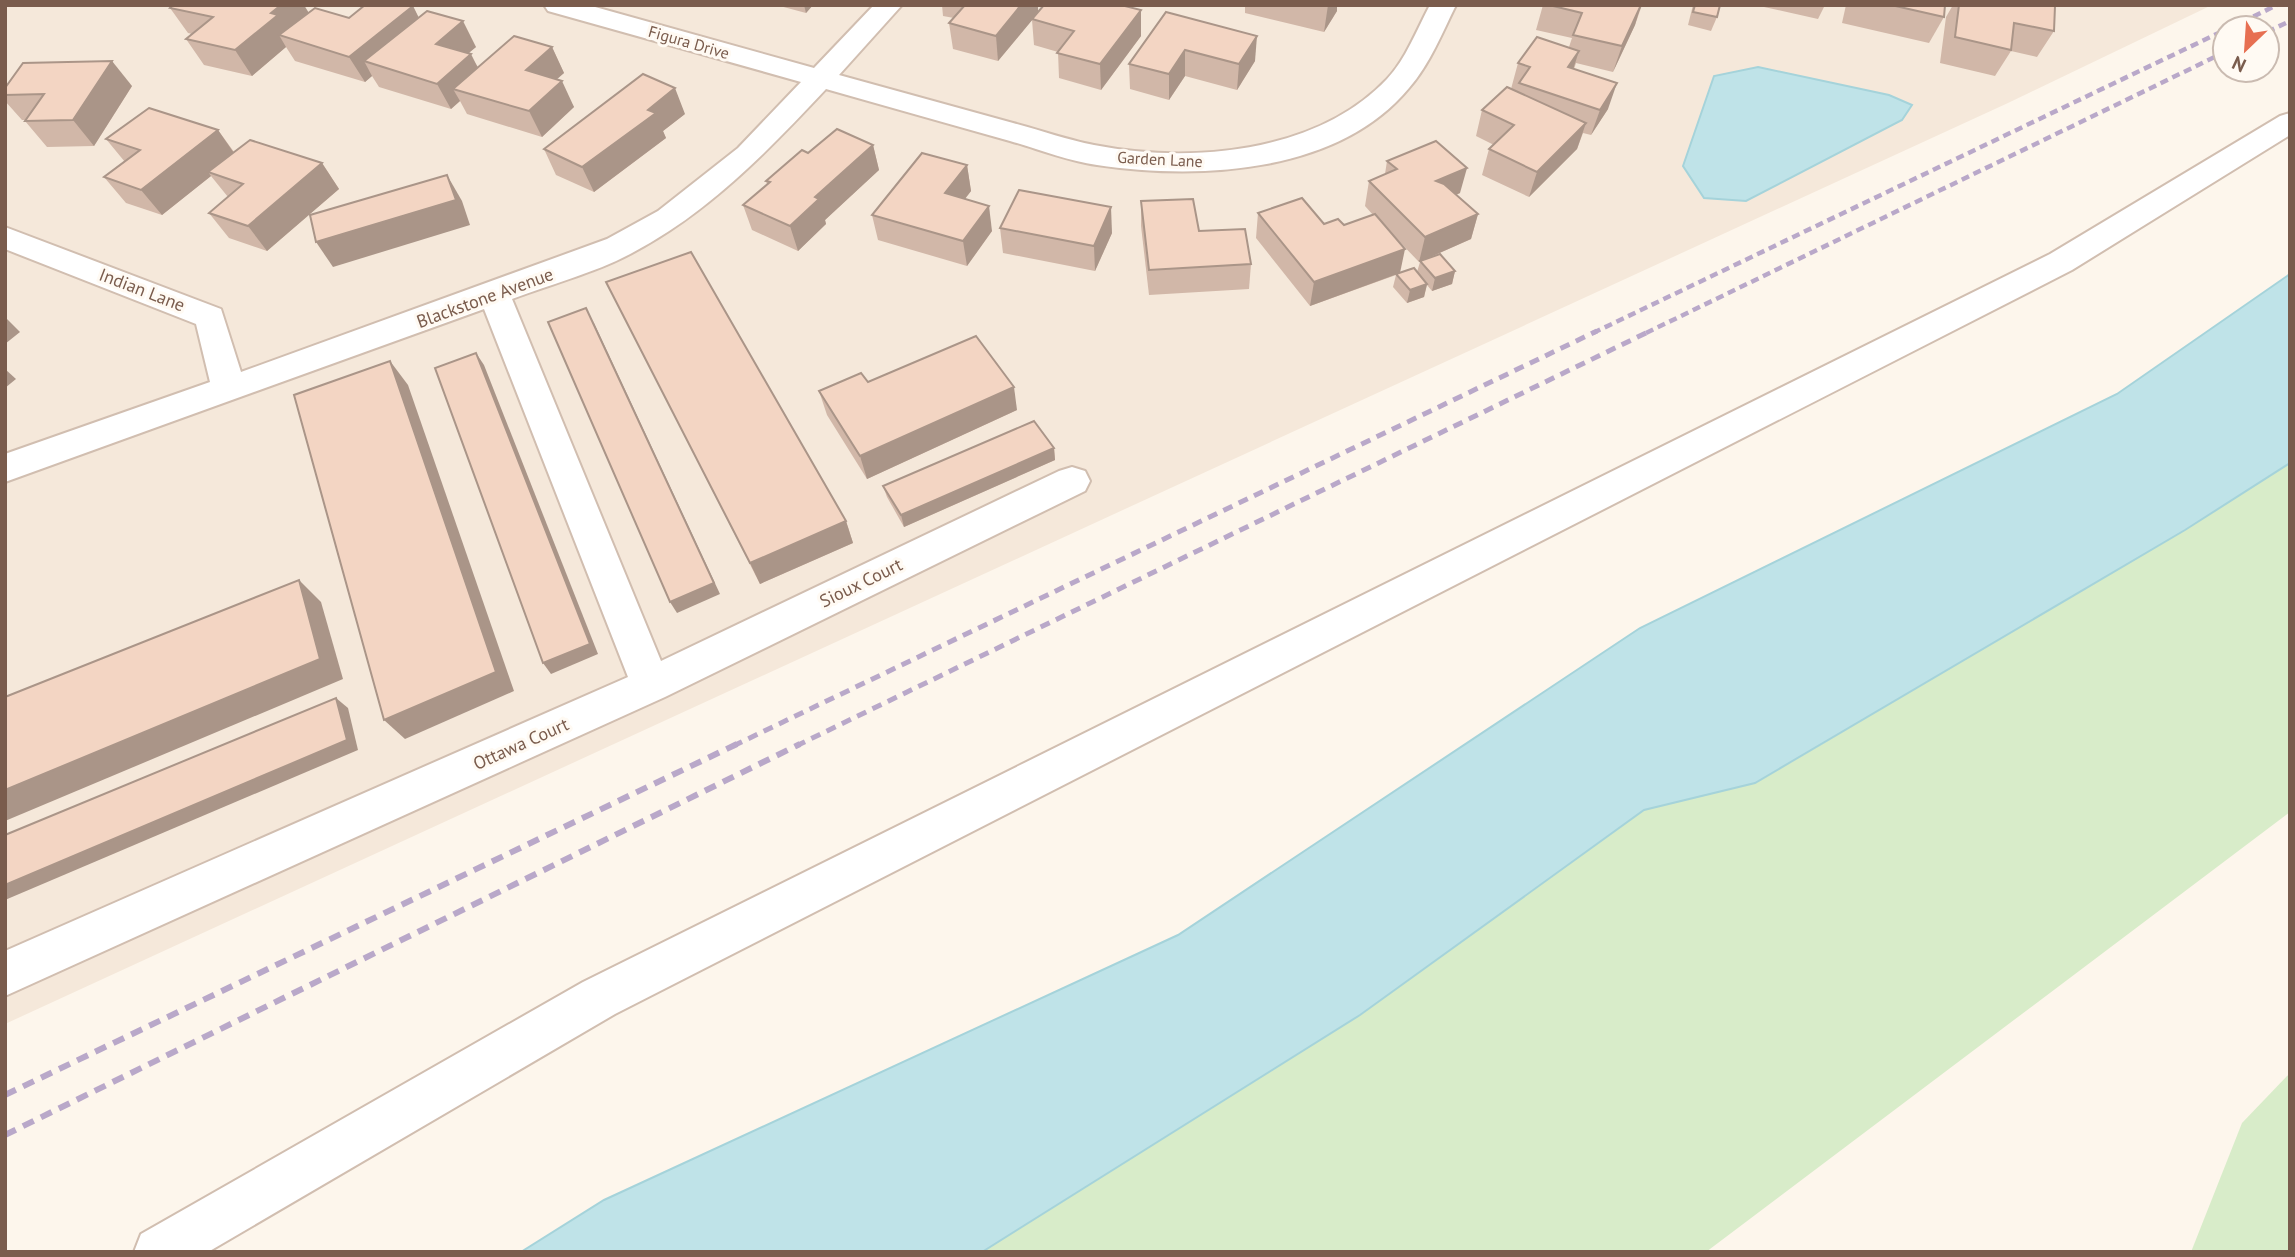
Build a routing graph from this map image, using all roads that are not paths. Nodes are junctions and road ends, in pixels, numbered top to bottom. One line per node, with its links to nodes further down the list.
1 (557, 5): 4 (street, Figura Drive)
2 (889, 5): 4 (street, Blackstone Avenue)
3 (1443, 5): 4 (street, Garden Lane)
4 (821, 79): 7 (street, Blackstone Avenue)
5 (2290, 122): 13 (street)
6 (5, 237): 8 (street, Indian Lane)
7 (494, 294): 8 (street, Blackstone Avenue); 11 (street)
8 (229, 389): 9 (street, Blackstone Avenue)
9 (5, 468)
10 (1072, 481): 11 (street, Sioux Court)
11 (651, 685): 12 (street, Ottawa Court)
12 (5, 974)
13 (159, 1252)

